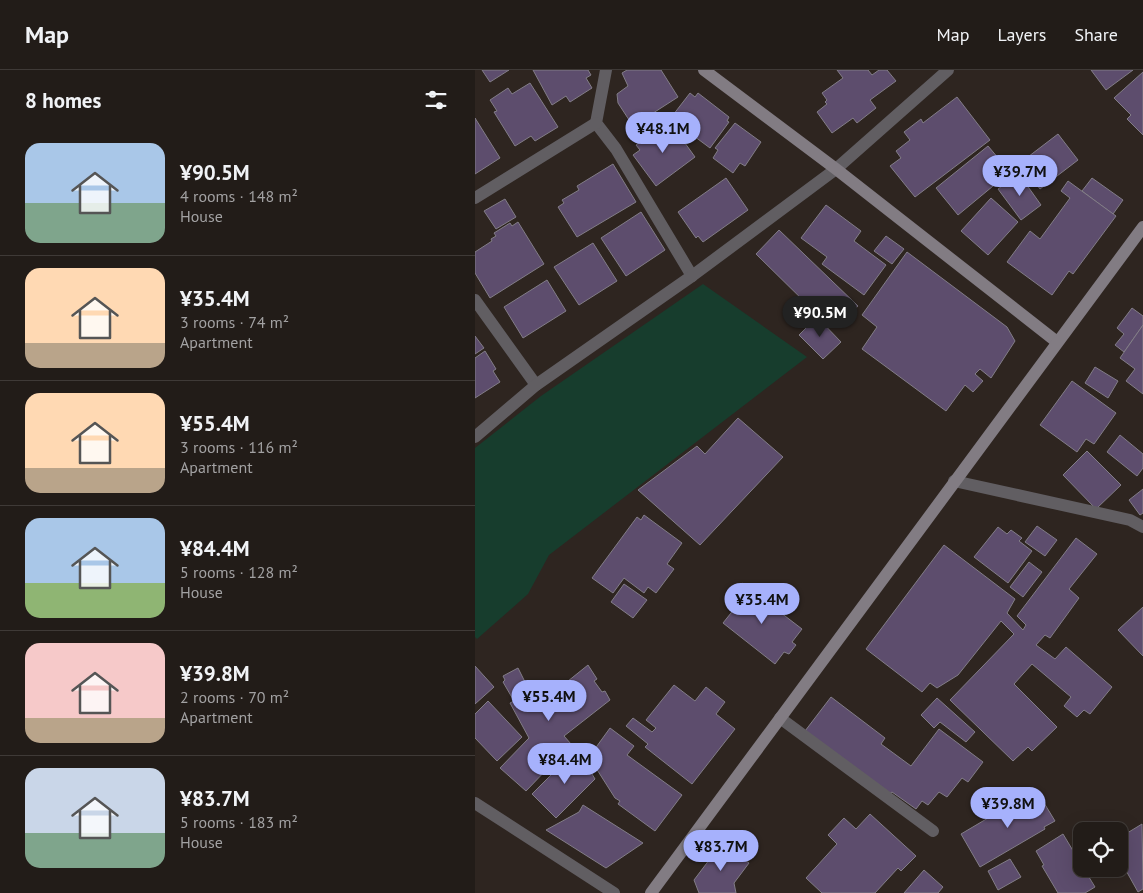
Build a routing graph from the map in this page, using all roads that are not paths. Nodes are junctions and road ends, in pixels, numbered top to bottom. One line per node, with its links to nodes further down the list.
1 (606, 70): 4 (street)
2 (704, 70): 5 (street)
3 (948, 70): 5 (street)
4 (596, 123): 6 (street); 8 (street)
5 (836, 169): 8 (street); 10 (street)
6 (475, 198)
7 (1143, 227): 10 (street)
8 (692, 276): 11 (street)
9 (475, 300): 11 (street)
10 (1057, 342): 13 (street)
11 (536, 385): 12 (street)
12 (475, 437)
13 (954, 481): 14 (street); 15 (street)
14 (1143, 527)
15 (780, 718): 17 (street); 19 (street)
16 (475, 803): 18 (street)
17 (933, 831)
18 (614, 893)
19 (651, 893)

